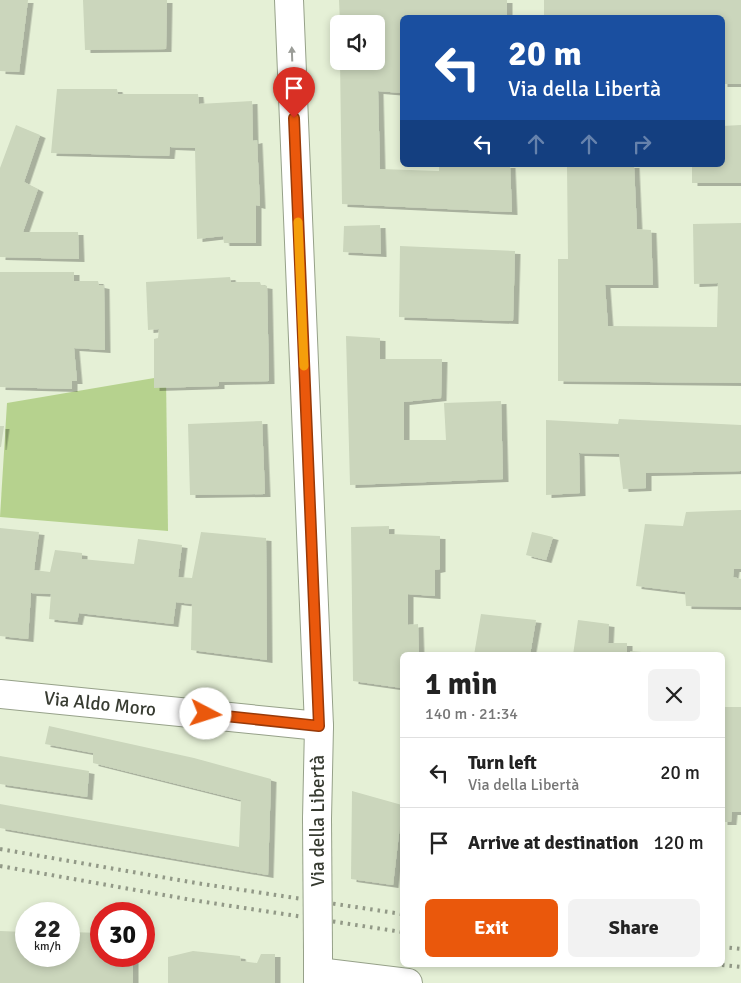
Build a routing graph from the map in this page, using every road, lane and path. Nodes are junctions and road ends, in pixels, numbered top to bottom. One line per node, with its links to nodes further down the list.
1 (290, 0): 3 (street, Via della Libertà, one-way to 1)
2 (0, 694): 3 (street, Via Aldo Moro)
3 (319, 726): 4 (street, Via della Libertà, bridge)
4 (318, 969): 5 (street)
5 (408, 983)

